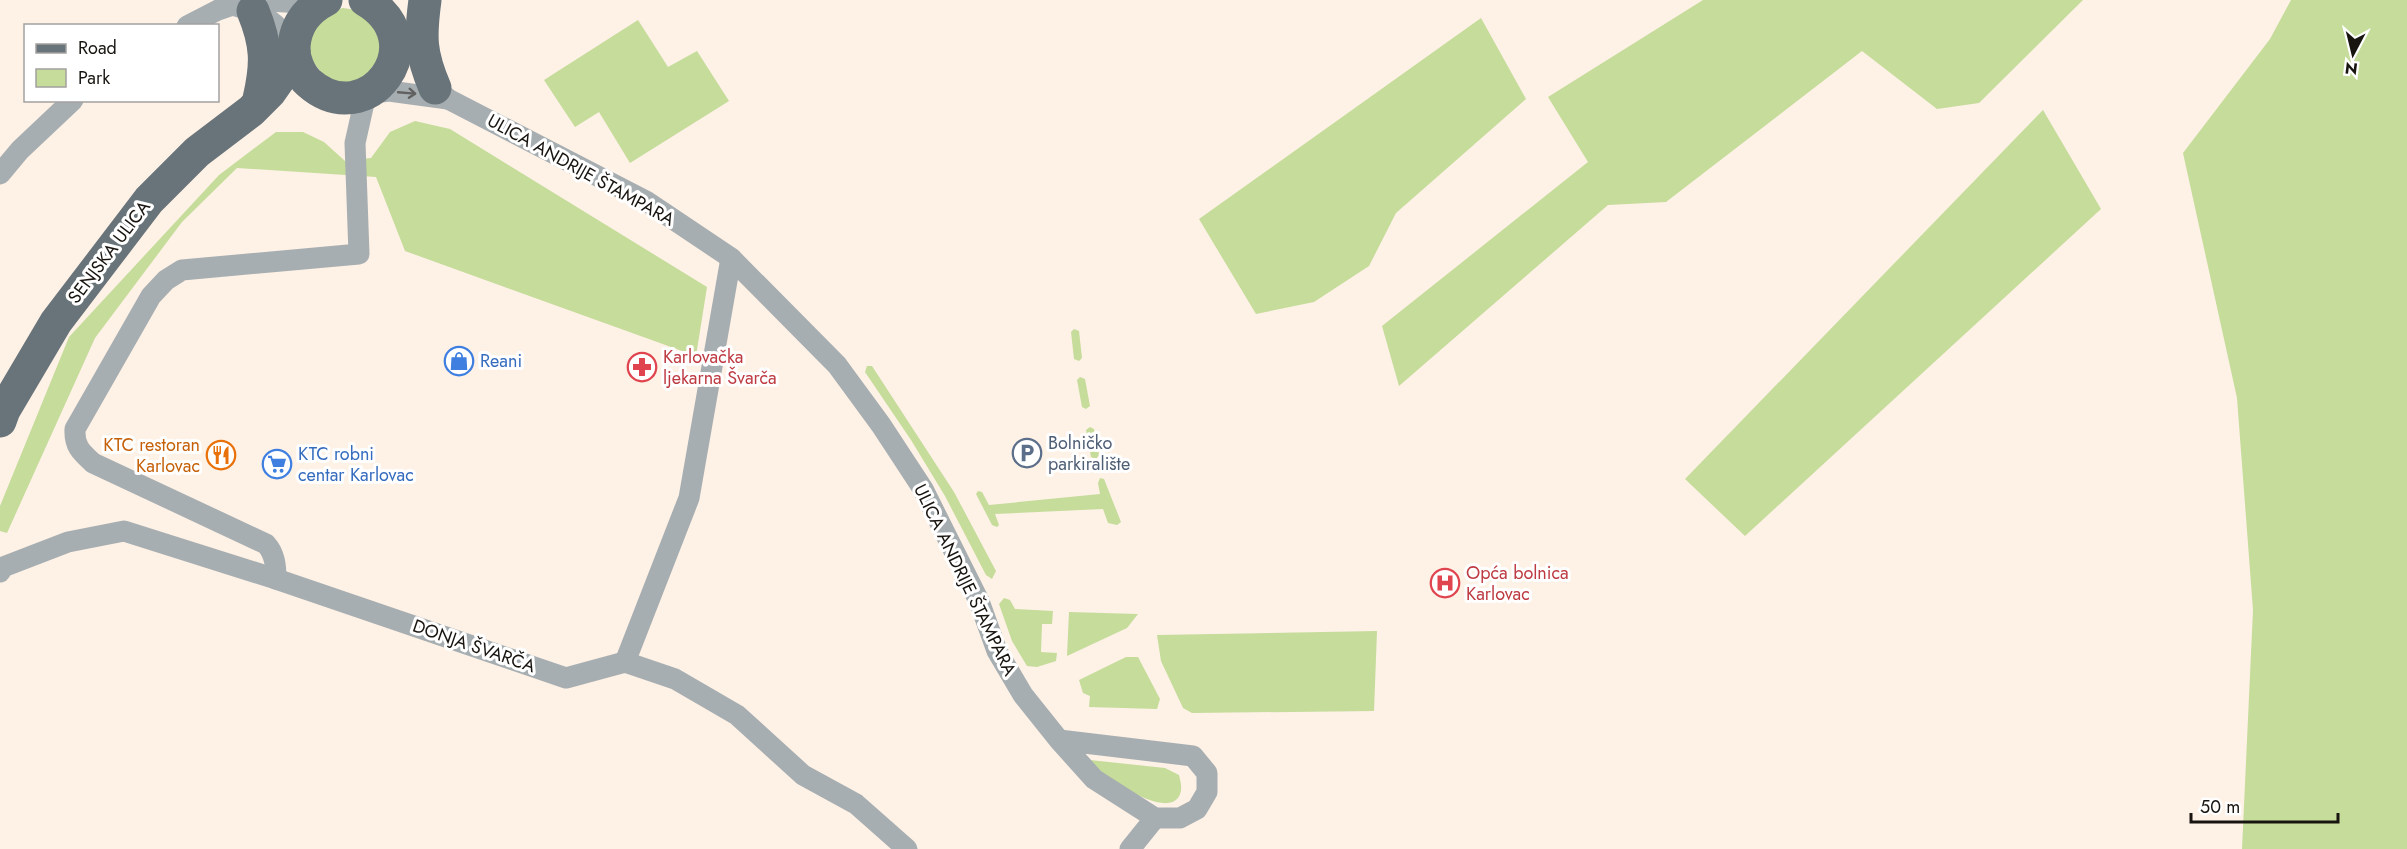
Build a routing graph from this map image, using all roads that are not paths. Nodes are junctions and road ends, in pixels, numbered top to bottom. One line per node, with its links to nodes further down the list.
1 (320, 0): 5 (street)
2 (326, 0): 8 (main road, SENJSKA ULICA)
3 (365, 0): 7 (main road)
4 (425, 0): 7 (main road); 9 (main road)
5 (246, 4): 6 (street); 8 (street); 12 (main road)
6 (192, 24)
7 (396, 46): 9 (street, ULICA ANDRIJE ŠTAMPARA); 10 (main road)
8 (294, 50): 10 (main road); 12 (main road, SENJSKA ULICA)
9 (442, 93): 10 (street, ULICA ANDRIJE ŠTAMPARA, one-way to 9); 15 (street, ULICA ANDRIJE ŠTAMPARA)
10 (350, 95): 12 (main road, SENJSKA ULICA); 13 (street); 13 (street)
11 (71, 102): 14 (street)
12 (254, 108): 16 (main road, SENJSKA ULICA)
13 (355, 143): 18 (street)
14 (0, 174)
15 (731, 258): 19 (street); 20 (street, ULICA ANDRIJE ŠTAMPARA)
16 (0, 421)
17 (0, 572): 18 (street, DONJA ŠVARČA)
18 (276, 579): 19 (street, DONJA ŠVARČA)
19 (625, 662): 22 (street)
20 (1059, 740): 21 (street, ULICA ANDRIJE ŠTAMPARA); 21 (street)
21 (1155, 818): 23 (street)
22 (907, 849)
23 (1130, 849)

